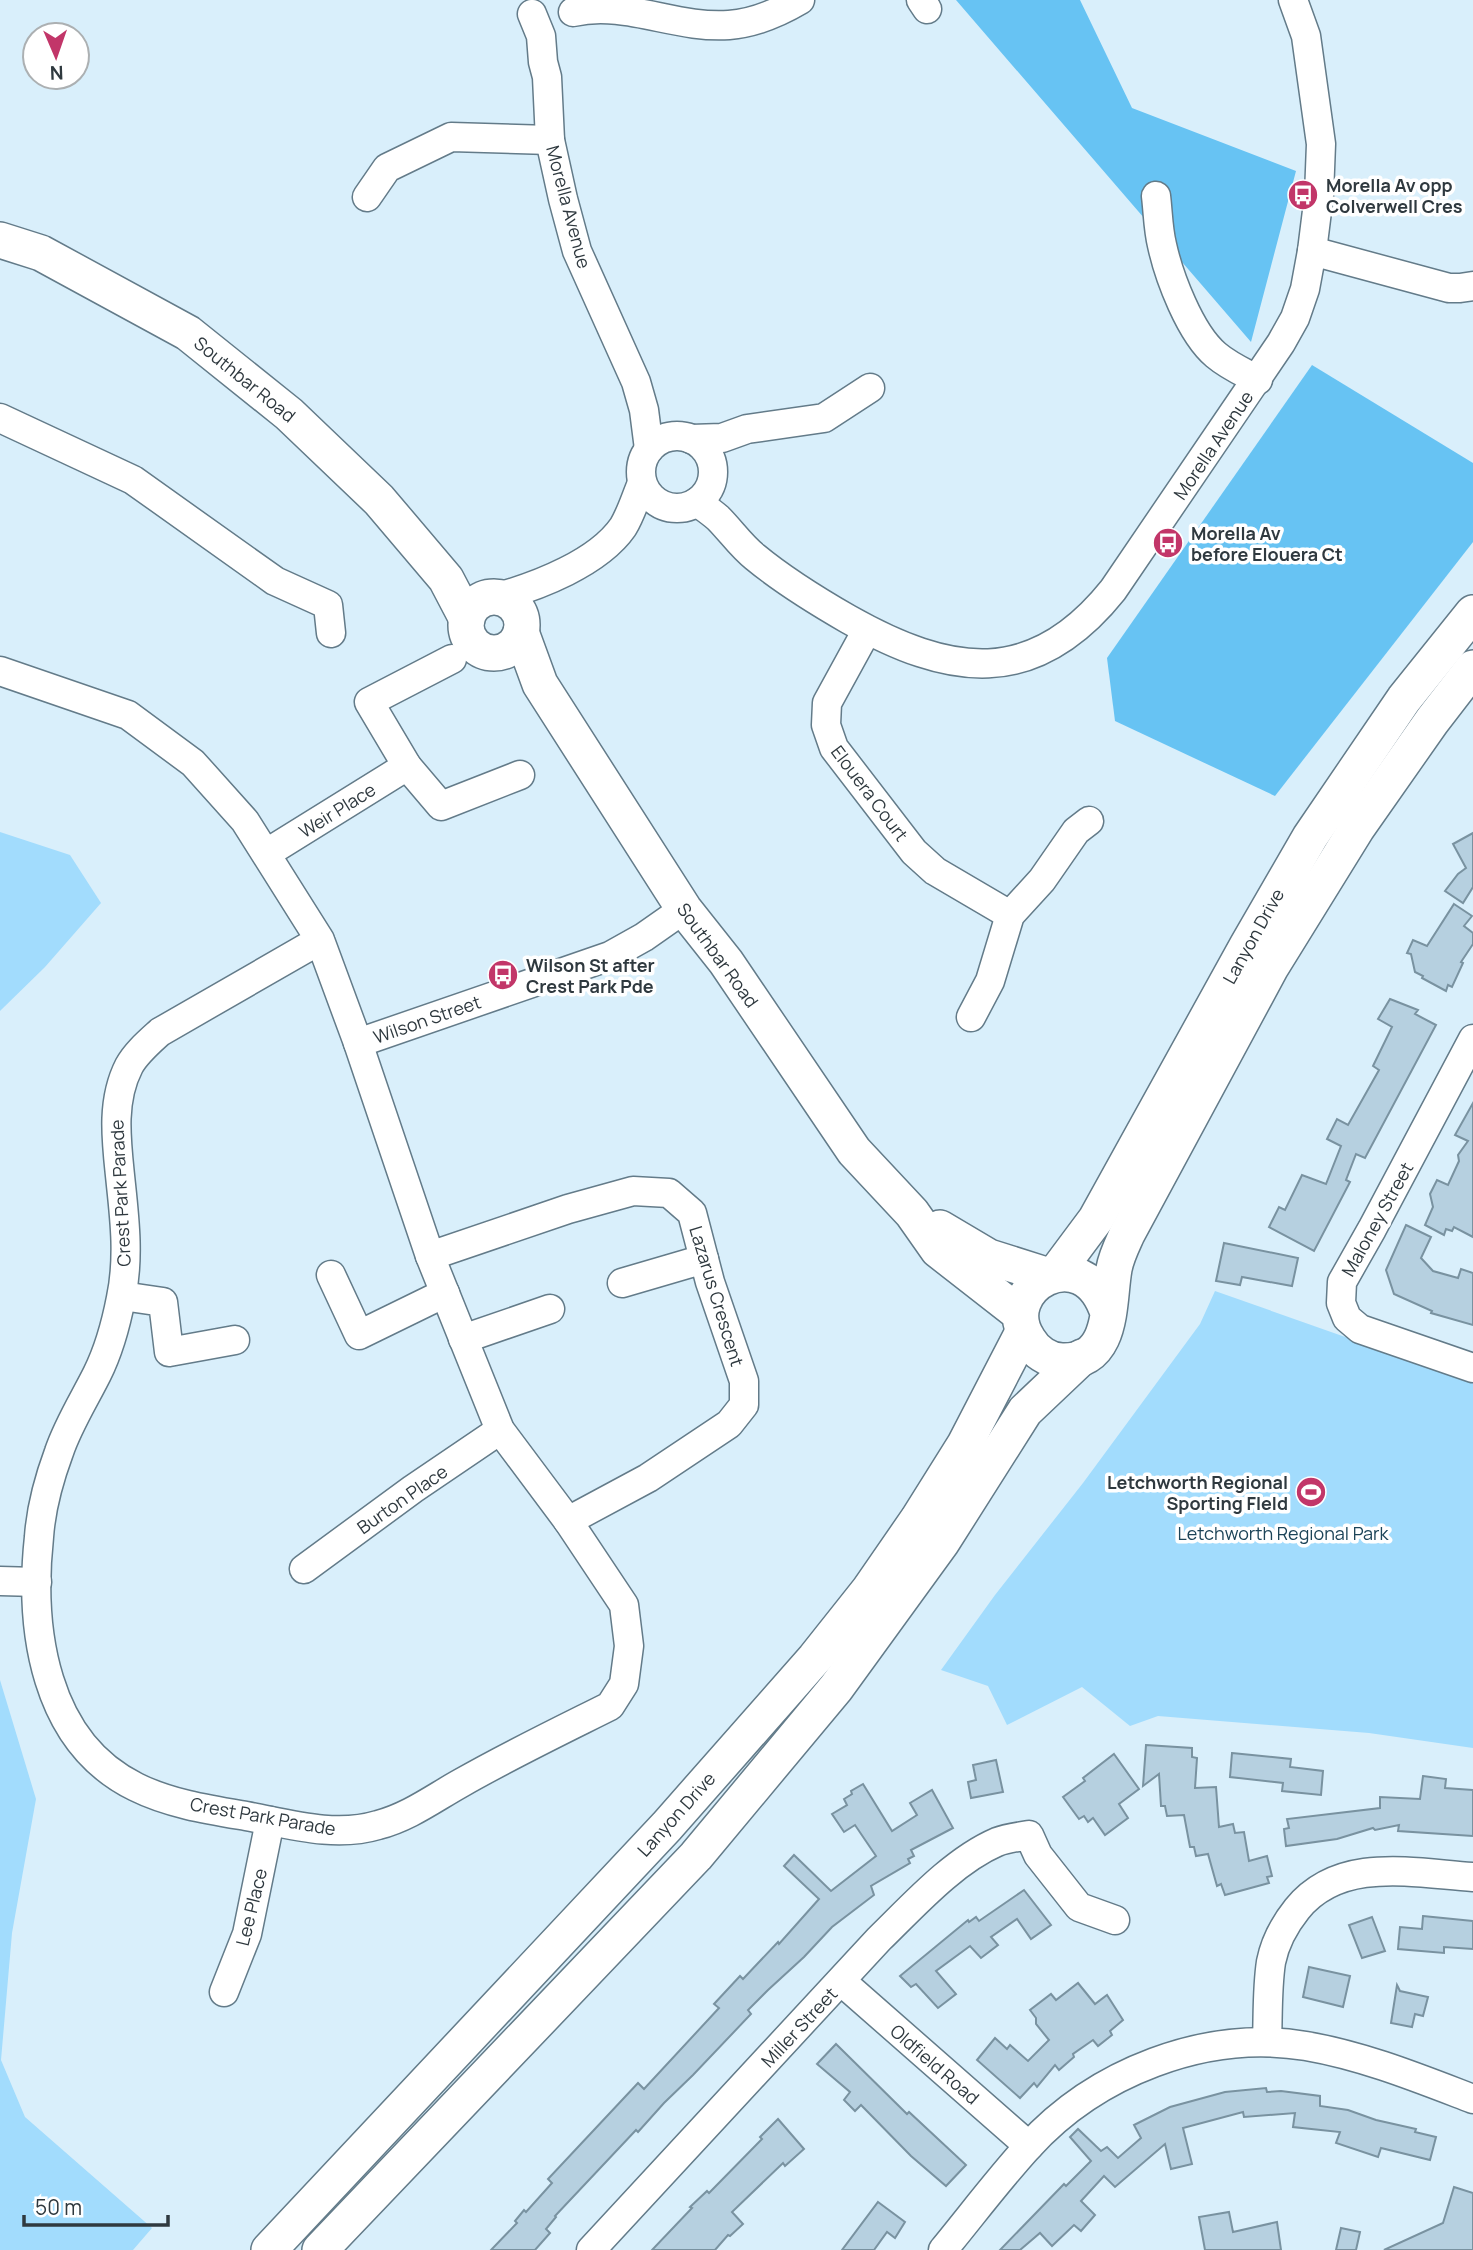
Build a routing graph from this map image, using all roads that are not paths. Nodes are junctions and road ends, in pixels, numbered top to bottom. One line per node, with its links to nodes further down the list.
1 (800, 0): 3 (street)
2 (1293, 0): 11 (street, Morella Avenue)
3 (622, 5): 5 (street)
4 (527, 7): 5 (street); 6 (street, Morella Avenue)
5 (573, 10): 6 (street, Morella Avenue)
6 (547, 77): 7 (street, Morella Avenue)
7 (550, 140): 9 (street); 16 (street, Morella Avenue)
8 (1156, 196): 13 (street)
9 (367, 197)
10 (0, 240): 20 (main road, Southbar Road)
11 (1312, 251): 12 (street); 13 (street, Morella Avenue)
12 (1473, 286)
13 (1258, 380): 22 (street, Morella Avenue)
14 (870, 388): 16 (street)
15 (0, 418): 23 (street)
16 (688, 443): 17 (street); 18 (street)
17 (642, 482): 19 (street); 20 (street)
18 (707, 503): 19 (street); 22 (street, Morella Avenue)
19 (660, 505): 20 (street)
20 (497, 619): 31 (main road, Southbar Road)
21 (1468, 628): 41 (main road, Lanyon Drive)
22 (867, 630): 32 (street, Elouera Court)
23 (331, 633)
24 (452, 659): 27 (street)
25 (0, 671): 30 (street, Crest Park Parade)
26 (1466, 686): 46 (main road, Lanyon Drive)
27 (407, 766): 28 (street); 30 (street, Weir Place)
28 (520, 775)
29 (1089, 821): 32 (street)
30 (267, 853): 33 (street, Crest Park Parade)
31 (684, 909): 35 (street, Wilson Street); 37 (main road, Southbar Road)
32 (1010, 915): 34 (street)
33 (320, 940): 35 (street, Crest Park Parade); 44 (street, Crest Park Parade)
34 (971, 1017)
35 (359, 1043): 38 (street, Crest Park Parade)
36 (1472, 1046): 51 (street, Maloney Street)
37 (912, 1213): 41 (main road, Southbar Road); 47 (main road, Southbar Road)
38 (430, 1256): 39 (street, Lazarus Crescent); 43 (street, Crest Park Parade)
39 (704, 1259): 42 (street); 53 (street, Lazarus Crescent)
40 (331, 1275): 43 (street)
41 (1052, 1275): 46 (main road); 47 (main road)
42 (622, 1283)
43 (445, 1293): 48 (street, Crest Park Parade)
44 (122, 1296): 49 (street); 56 (street, Crest Park Parade)
45 (550, 1309): 48 (street)
46 (1108, 1313): 50 (main road)
47 (1022, 1323): 50 (main road); 65 (main road, Lanyon Drive)
48 (463, 1339): 52 (street, Crest Park Parade)
49 (235, 1340)
50 (1082, 1357): 66 (main road)
51 (1473, 1368)
52 (500, 1430): 53 (street, Crest Park Parade); 54 (street, Burton Place)
53 (568, 1521): 57 (street, Crest Park Parade)
54 (304, 1569)
55 (0, 1581): 56 (street)
56 (37, 1582): 57 (street, Crest Park Parade)
57 (270, 1821): 61 (street, Lee Place)
58 (1473, 1877): 62 (street)
59 (1115, 1920): 60 (street, Miller Street)
60 (841, 1981): 64 (street, Oldfield Road); 67 (street, Miller Street)
61 (224, 1992)
62 (1267, 2042): 63 (street); 64 (street)
63 (1473, 2099)
64 (1029, 2146): 68 (street)
65 (269, 2250)
66 (320, 2250)
67 (592, 2250)
68 (943, 2250)

